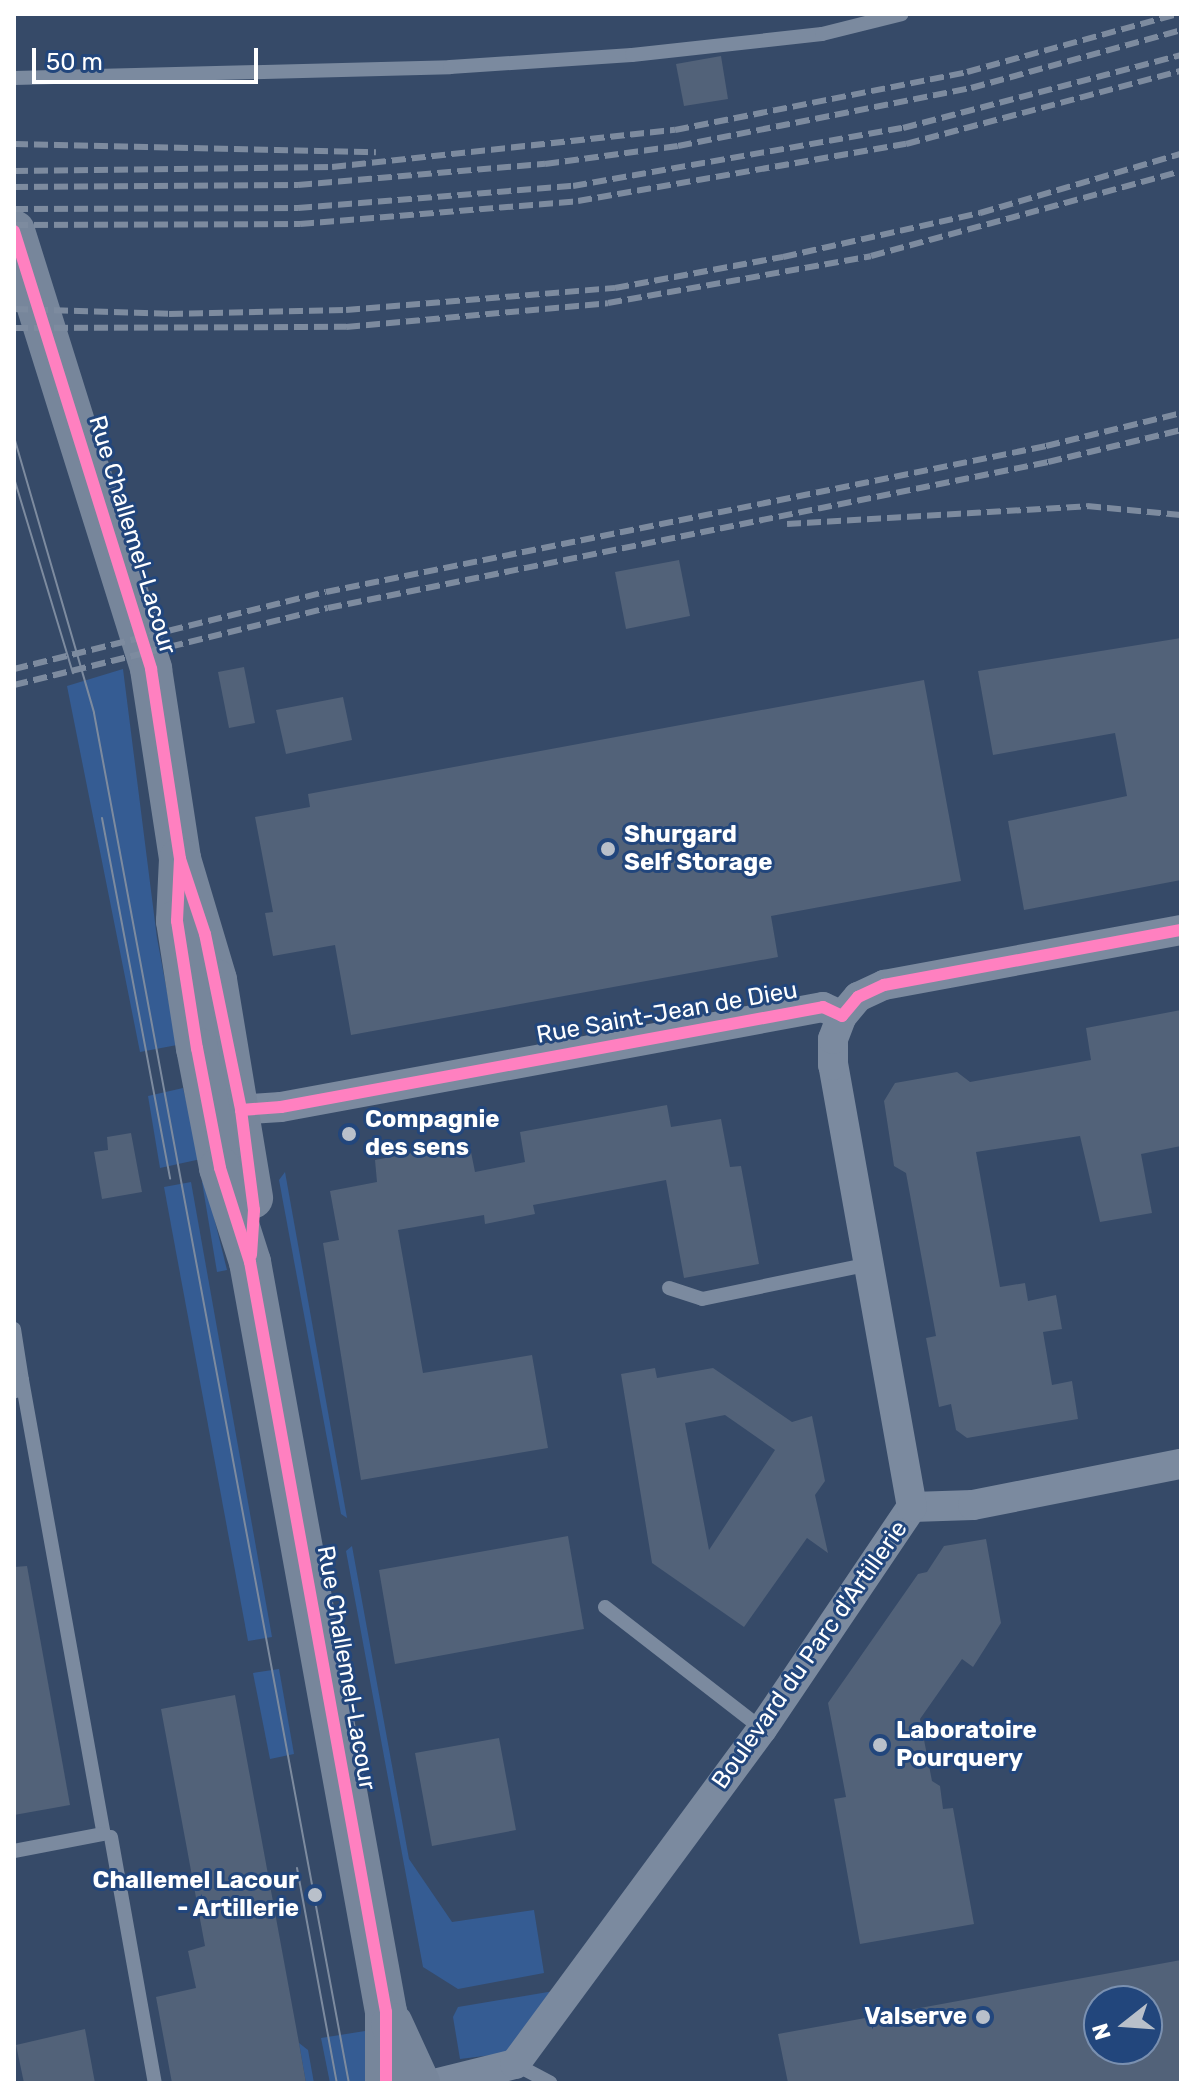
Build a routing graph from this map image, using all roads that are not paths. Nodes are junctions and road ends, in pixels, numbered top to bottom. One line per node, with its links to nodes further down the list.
1 (902, 14): 2 (lane)
2 (14, 78)
3 (14, 231): 6 (street, Rue Challemel-Lacour)
4 (1181, 930): 5 (street)
5 (842, 1016): 6 (street, Rue Saint-Jean de Dieu); 7 (street, Boulevard du Parc d'Artillerie)
6 (225, 1110): 17 (street, Rue Challemel-Lacour)
7 (869, 1264): 8 (lane); 12 (street, Boulevard du Parc d'Artillerie)
8 (669, 1288)
9 (14, 1329): 10 (lane)
10 (18, 1386): 15 (lane)
11 (1181, 1464): 12 (street)
12 (912, 1507): 14 (street, Boulevard du Parc d'Artillerie)
13 (605, 1607): 14 (lane)
14 (762, 1729): 18 (street, Boulevard du Parc d'Artillerie)
15 (106, 1834): 16 (lane); 19 (lane)
16 (14, 1851)
17 (386, 2012): 20 (street, Rue Challemel-Lacour); 21 (street, Rue Challemel-Lacour)
18 (515, 2064): 22 (street); 23 (lane)
19 (155, 2083)
20 (386, 2083)
21 (419, 2083)
22 (438, 2083)
23 (550, 2083)

